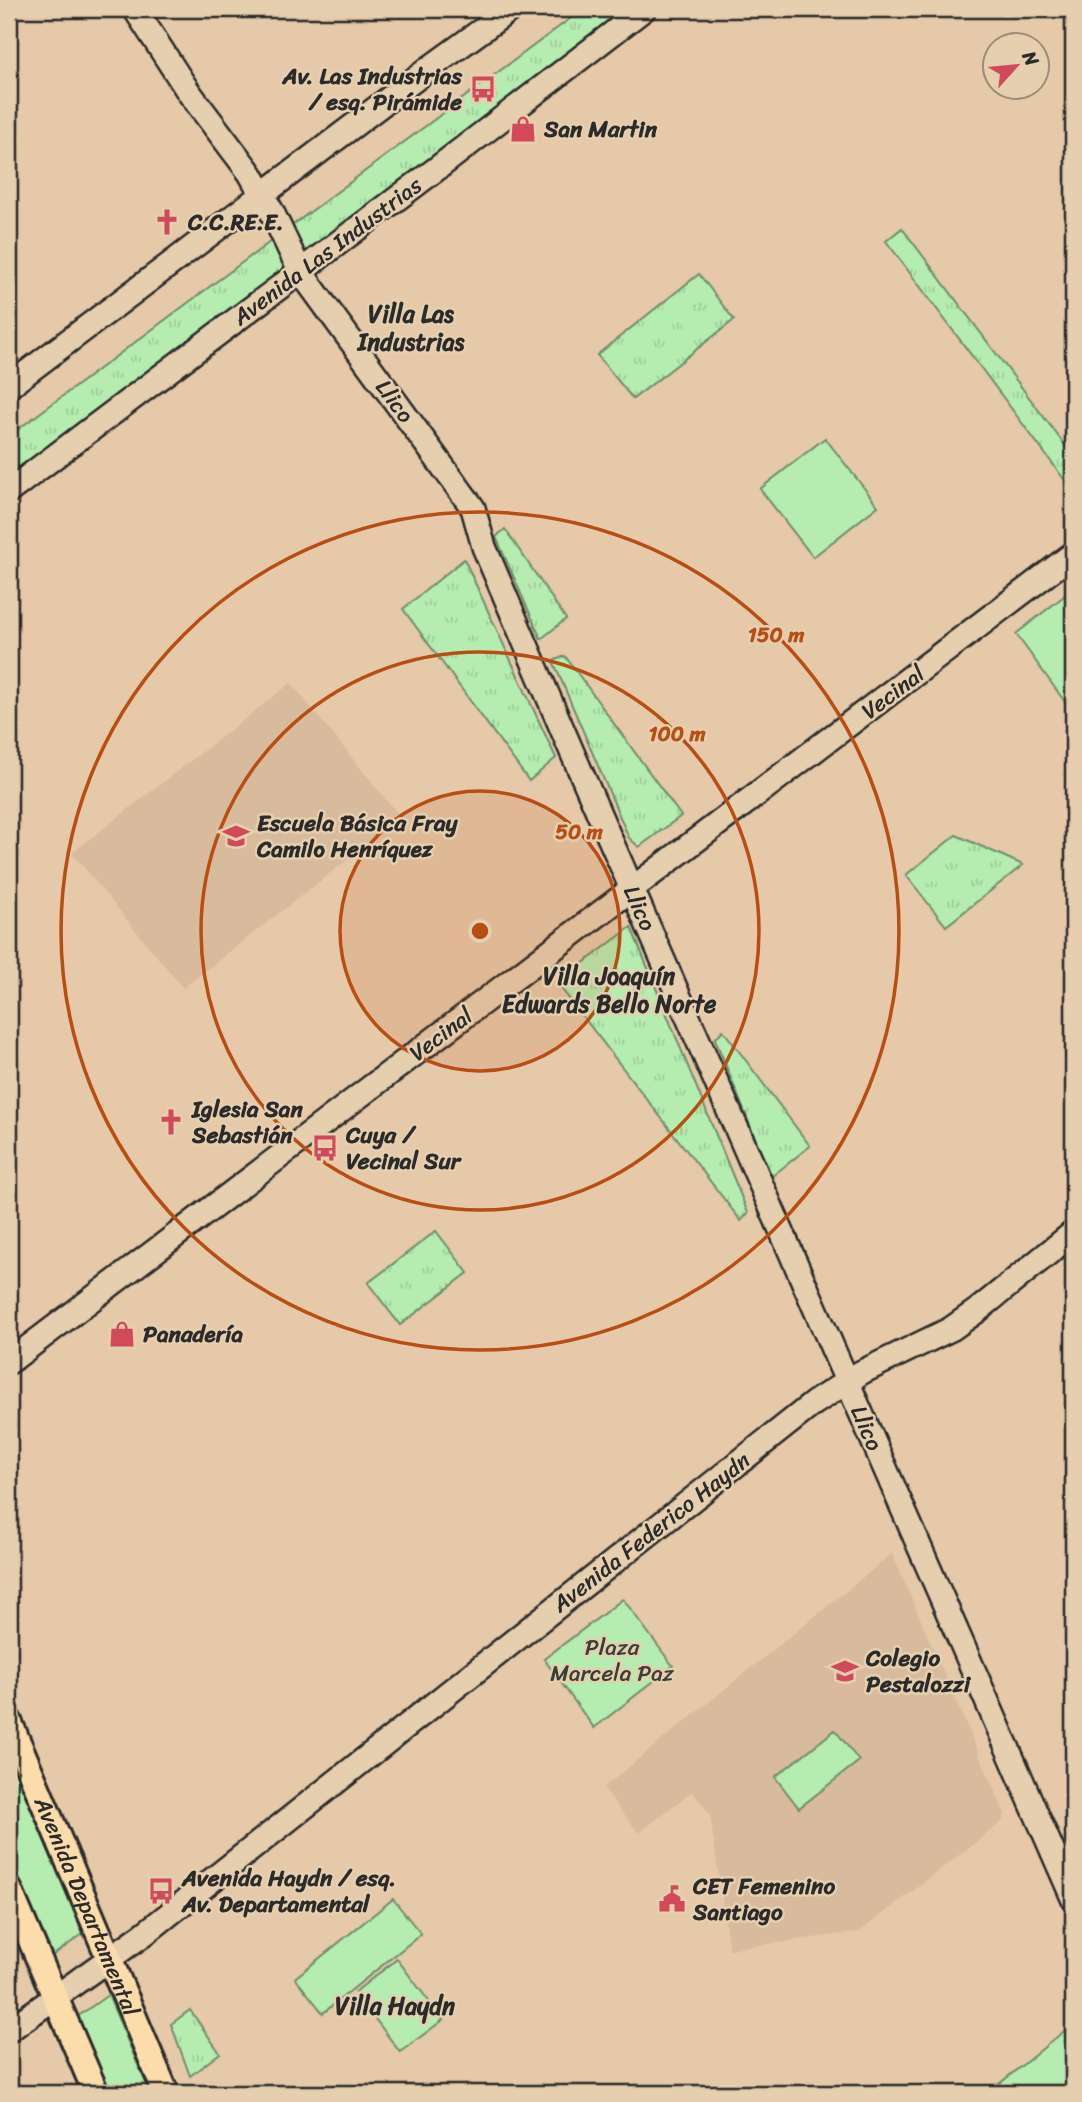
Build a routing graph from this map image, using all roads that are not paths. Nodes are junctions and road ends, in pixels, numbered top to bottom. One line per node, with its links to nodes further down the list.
1 (135, 9): 4 (street, Llico)
2 (511, 9): 4 (street)
3 (644, 9): 5 (street, Avenida Las Industrias)
4 (263, 194): 5 (street, Llico); 6 (street)
5 (300, 271): 7 (street, Avenida Las Industrias); 9 (street, Llico)
6 (9, 386)
7 (9, 491)
8 (1073, 554): 9 (street, Vecinal)
9 (632, 889): 11 (street, Vecinal); 12 (street, Llico)
10 (1073, 1233): 12 (street, Avenida Federico Haydn)
11 (9, 1362)
12 (847, 1381): 15 (street, Llico); 16 (street, Avenida Federico Haydn)
13 (9, 1721): 16 (main road, Avenida Departamental)
14 (9, 1888): 17 (main road)
15 (1073, 1898)
16 (109, 1959): 17 (street, Avenida Federico Haydn); 20 (main road, Avenida Departamental)
17 (56, 1998): 18 (street, Avenida Federico Haydn); 19 (main road)
18 (9, 2030)
19 (96, 2093)
20 (166, 2093)

